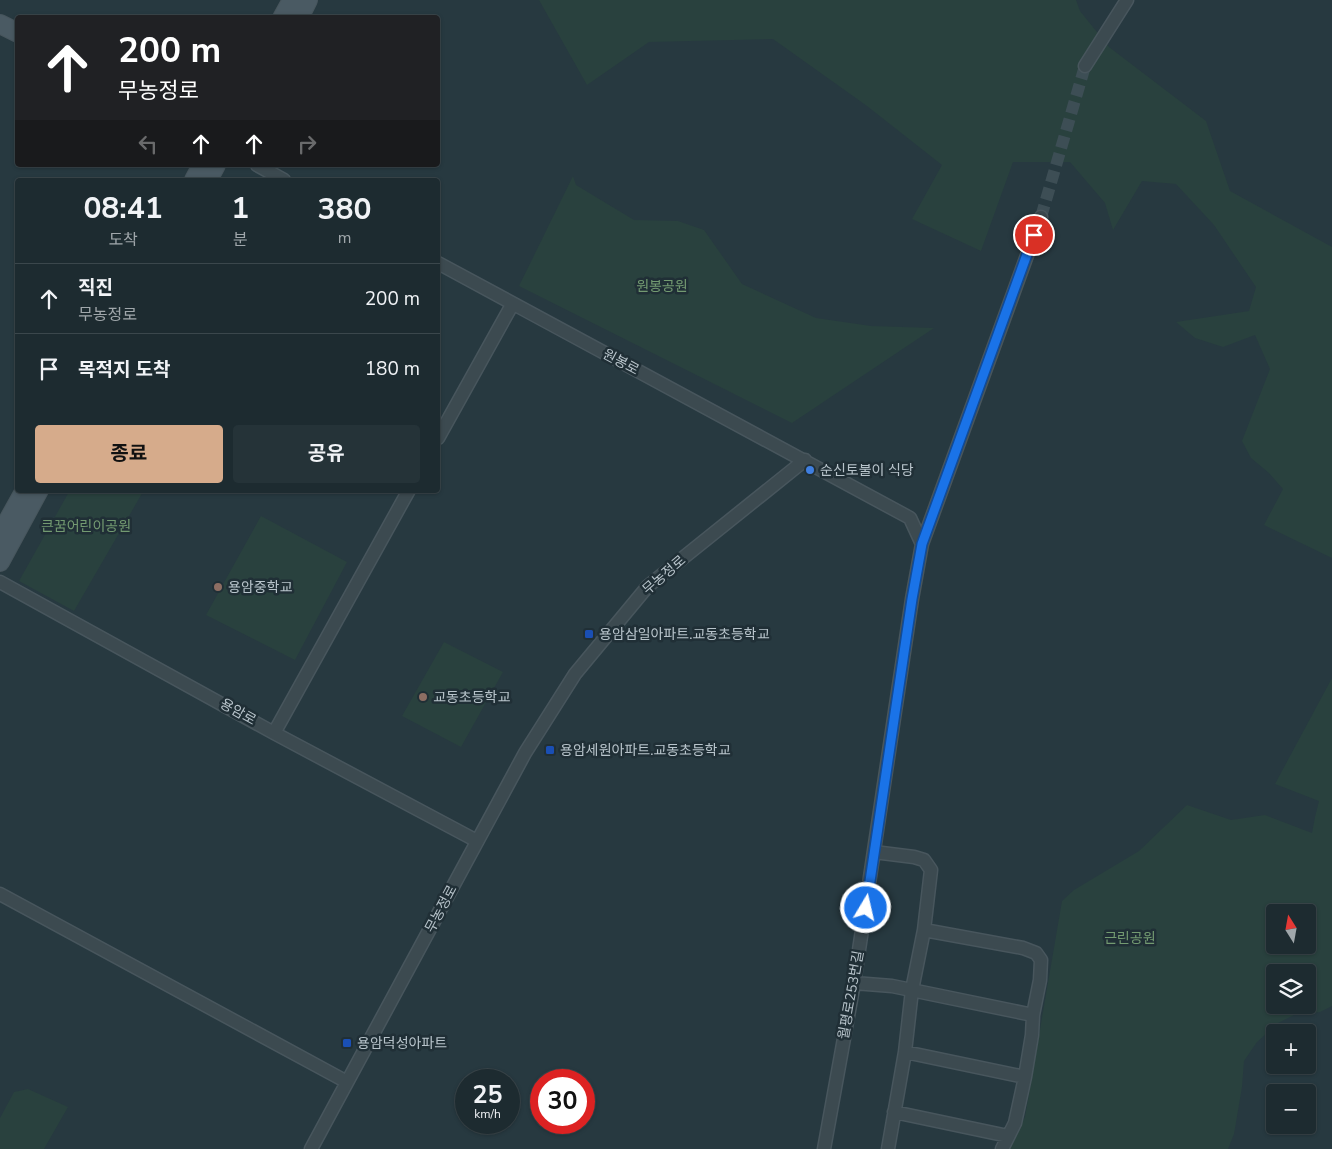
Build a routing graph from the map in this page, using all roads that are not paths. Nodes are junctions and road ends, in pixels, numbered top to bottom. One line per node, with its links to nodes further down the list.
1 (292, 0): 4 (street)
2 (308, 0): 5 (street)
3 (1127, 0): 8 (street)
4 (284, 15)
5 (300, 15)
6 (0, 24): 7 (street)
7 (15, 32)
8 (1085, 66)
9 (260, 167): 10 (street)
10 (280, 178)
11 (1041, 217): 20 (street)
12 (440, 264): 13 (street, 원봉로)
13 (512, 305): 14 (street); 15 (street, 원봉로)
14 (440, 434)
15 (804, 460): 20 (street); 24 (street, 무농정로)
16 (23, 493): 19 (street)
17 (37, 493): 21 (street)
18 (407, 493): 23 (street)
19 (0, 535)
20 (922, 544): 25 (street, 월평로253번길)
21 (0, 562)
22 (0, 582): 23 (street, 용암로)
23 (274, 733): 24 (street, 용암로)
24 (477, 841): 33 (street, 무농정로)
25 (874, 852): 27 (street); 28 (street, 월평로253번길)
26 (0, 894): 33 (street)
27 (924, 930): 29 (street); 30 (street)
28 (854, 983): 29 (street); 37 (street, 월평로253번길)
29 (912, 990): 30 (street); 31 (street)
30 (1033, 1015): 32 (street)
31 (905, 1052): 32 (street); 34 (street)
32 (1025, 1077): 35 (street)
33 (347, 1082): 36 (street, 무농정로)
34 (894, 1112): 35 (street); 38 (street)
35 (1008, 1136): 39 (street)
36 (311, 1149)
37 (824, 1149)
38 (888, 1149)
39 (1002, 1149)

